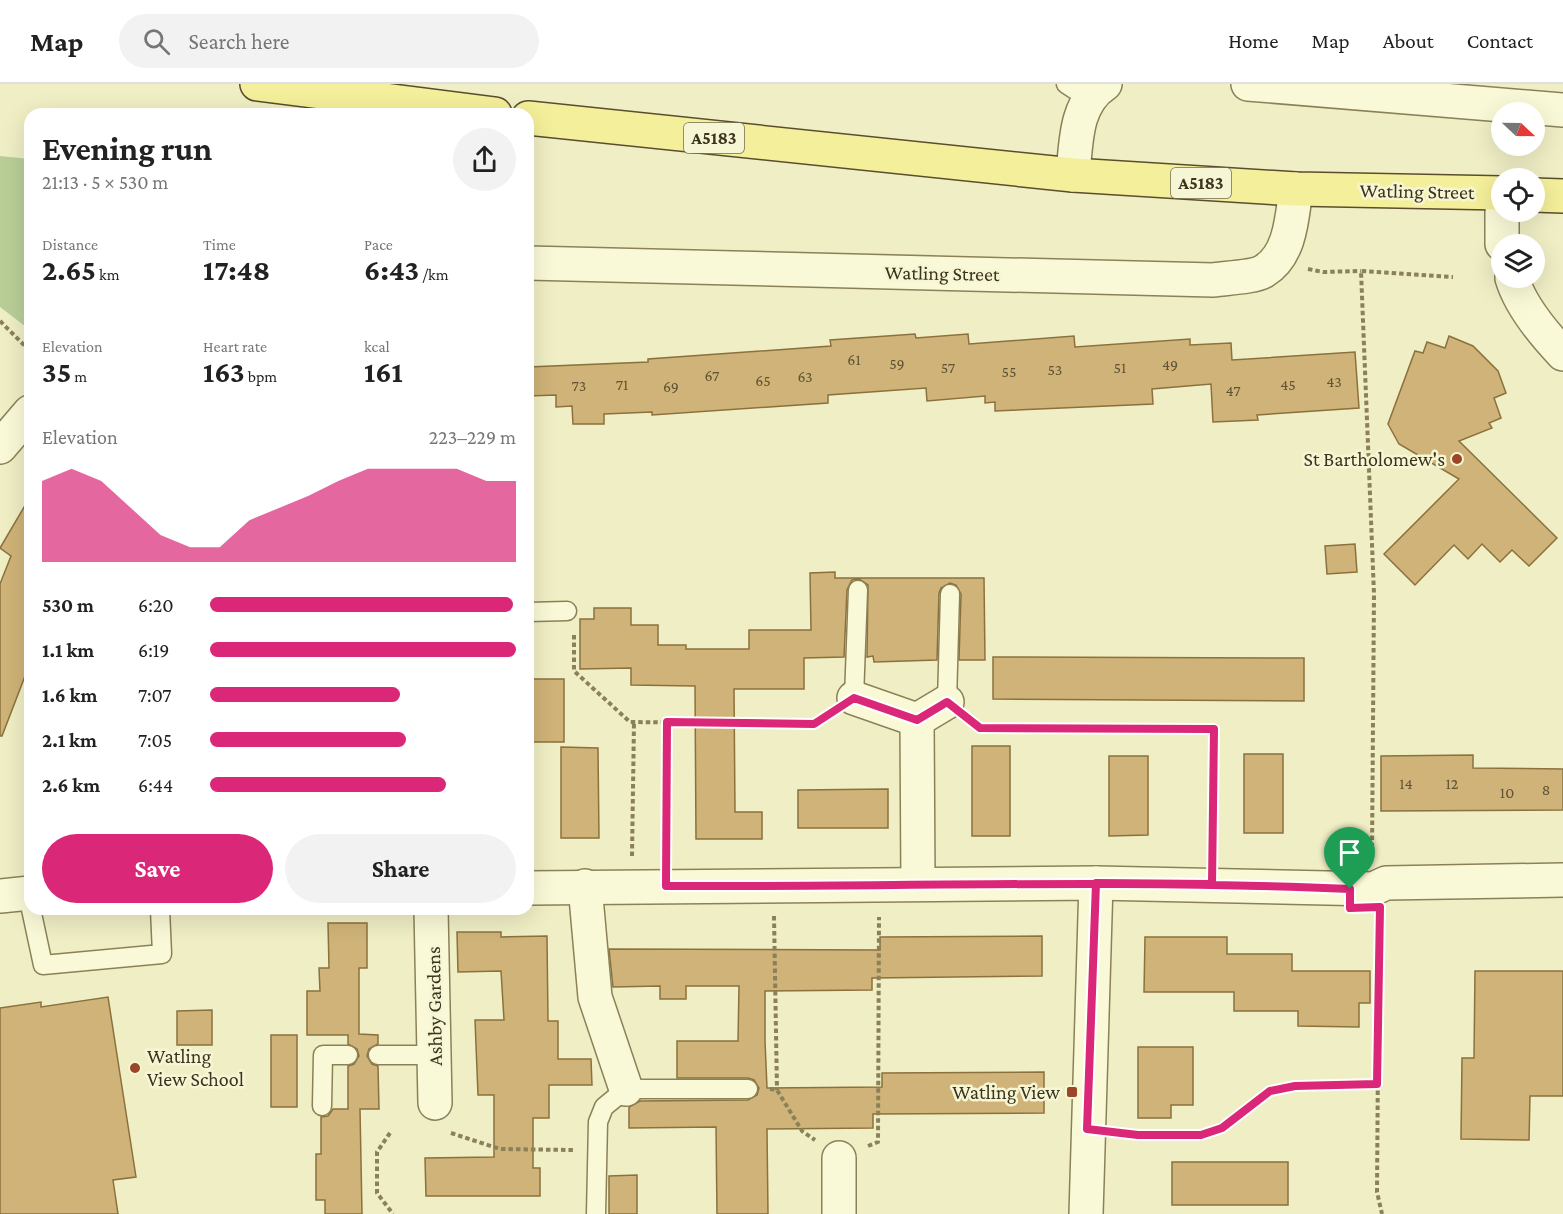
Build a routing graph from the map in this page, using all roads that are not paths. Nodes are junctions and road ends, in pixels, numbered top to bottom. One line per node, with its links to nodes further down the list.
1 (257, 84): 4 (main road)
2 (1248, 84): 5 (street)
3 (1087, 89): 7 (street)
4 (447, 108)
5 (1563, 110)
6 (534, 119): 7 (main road, Watling Street / A5183)
7 (1073, 174): 8 (main road, Watling Street / A5183)
8 (1296, 189): 9 (main road, Watling Street / A5183); 12 (street, Watling Street)
9 (1491, 193)
10 (1545, 195): 11 (main road)
11 (1563, 196)
12 (534, 263)
13 (1515, 288): 14 (street)
14 (1563, 354)
15 (24, 419): 16 (street)
16 (0, 447)
17 (858, 590): 21 (lane)
18 (950, 594): 22 (lane)
19 (567, 611): 20 (lane)
20 (534, 612)
21 (854, 698): 23 (street)
22 (947, 702): 23 (street)
23 (917, 720): 25 (street)
24 (1563, 880): 26 (street)
25 (918, 883): 26 (street); 27 (street)
26 (1096, 883): 42 (street)
27 (585, 886): 28 (street); 35 (street)
28 (534, 888)
29 (28, 915): 30 (lane)
30 (160, 915)
31 (431, 915): 32 (street, Ashby Gardens)
32 (434, 1054): 34 (lane); 37 (street, Ashby Gardens)
33 (348, 1055): 38 (lane)
34 (378, 1055)
35 (626, 1089): 36 (lane); 40 (lane)
36 (748, 1089)
37 (435, 1103)
38 (322, 1106)
39 (839, 1158): 41 (street)
40 (596, 1214)
41 (839, 1214)
42 (1086, 1214)

